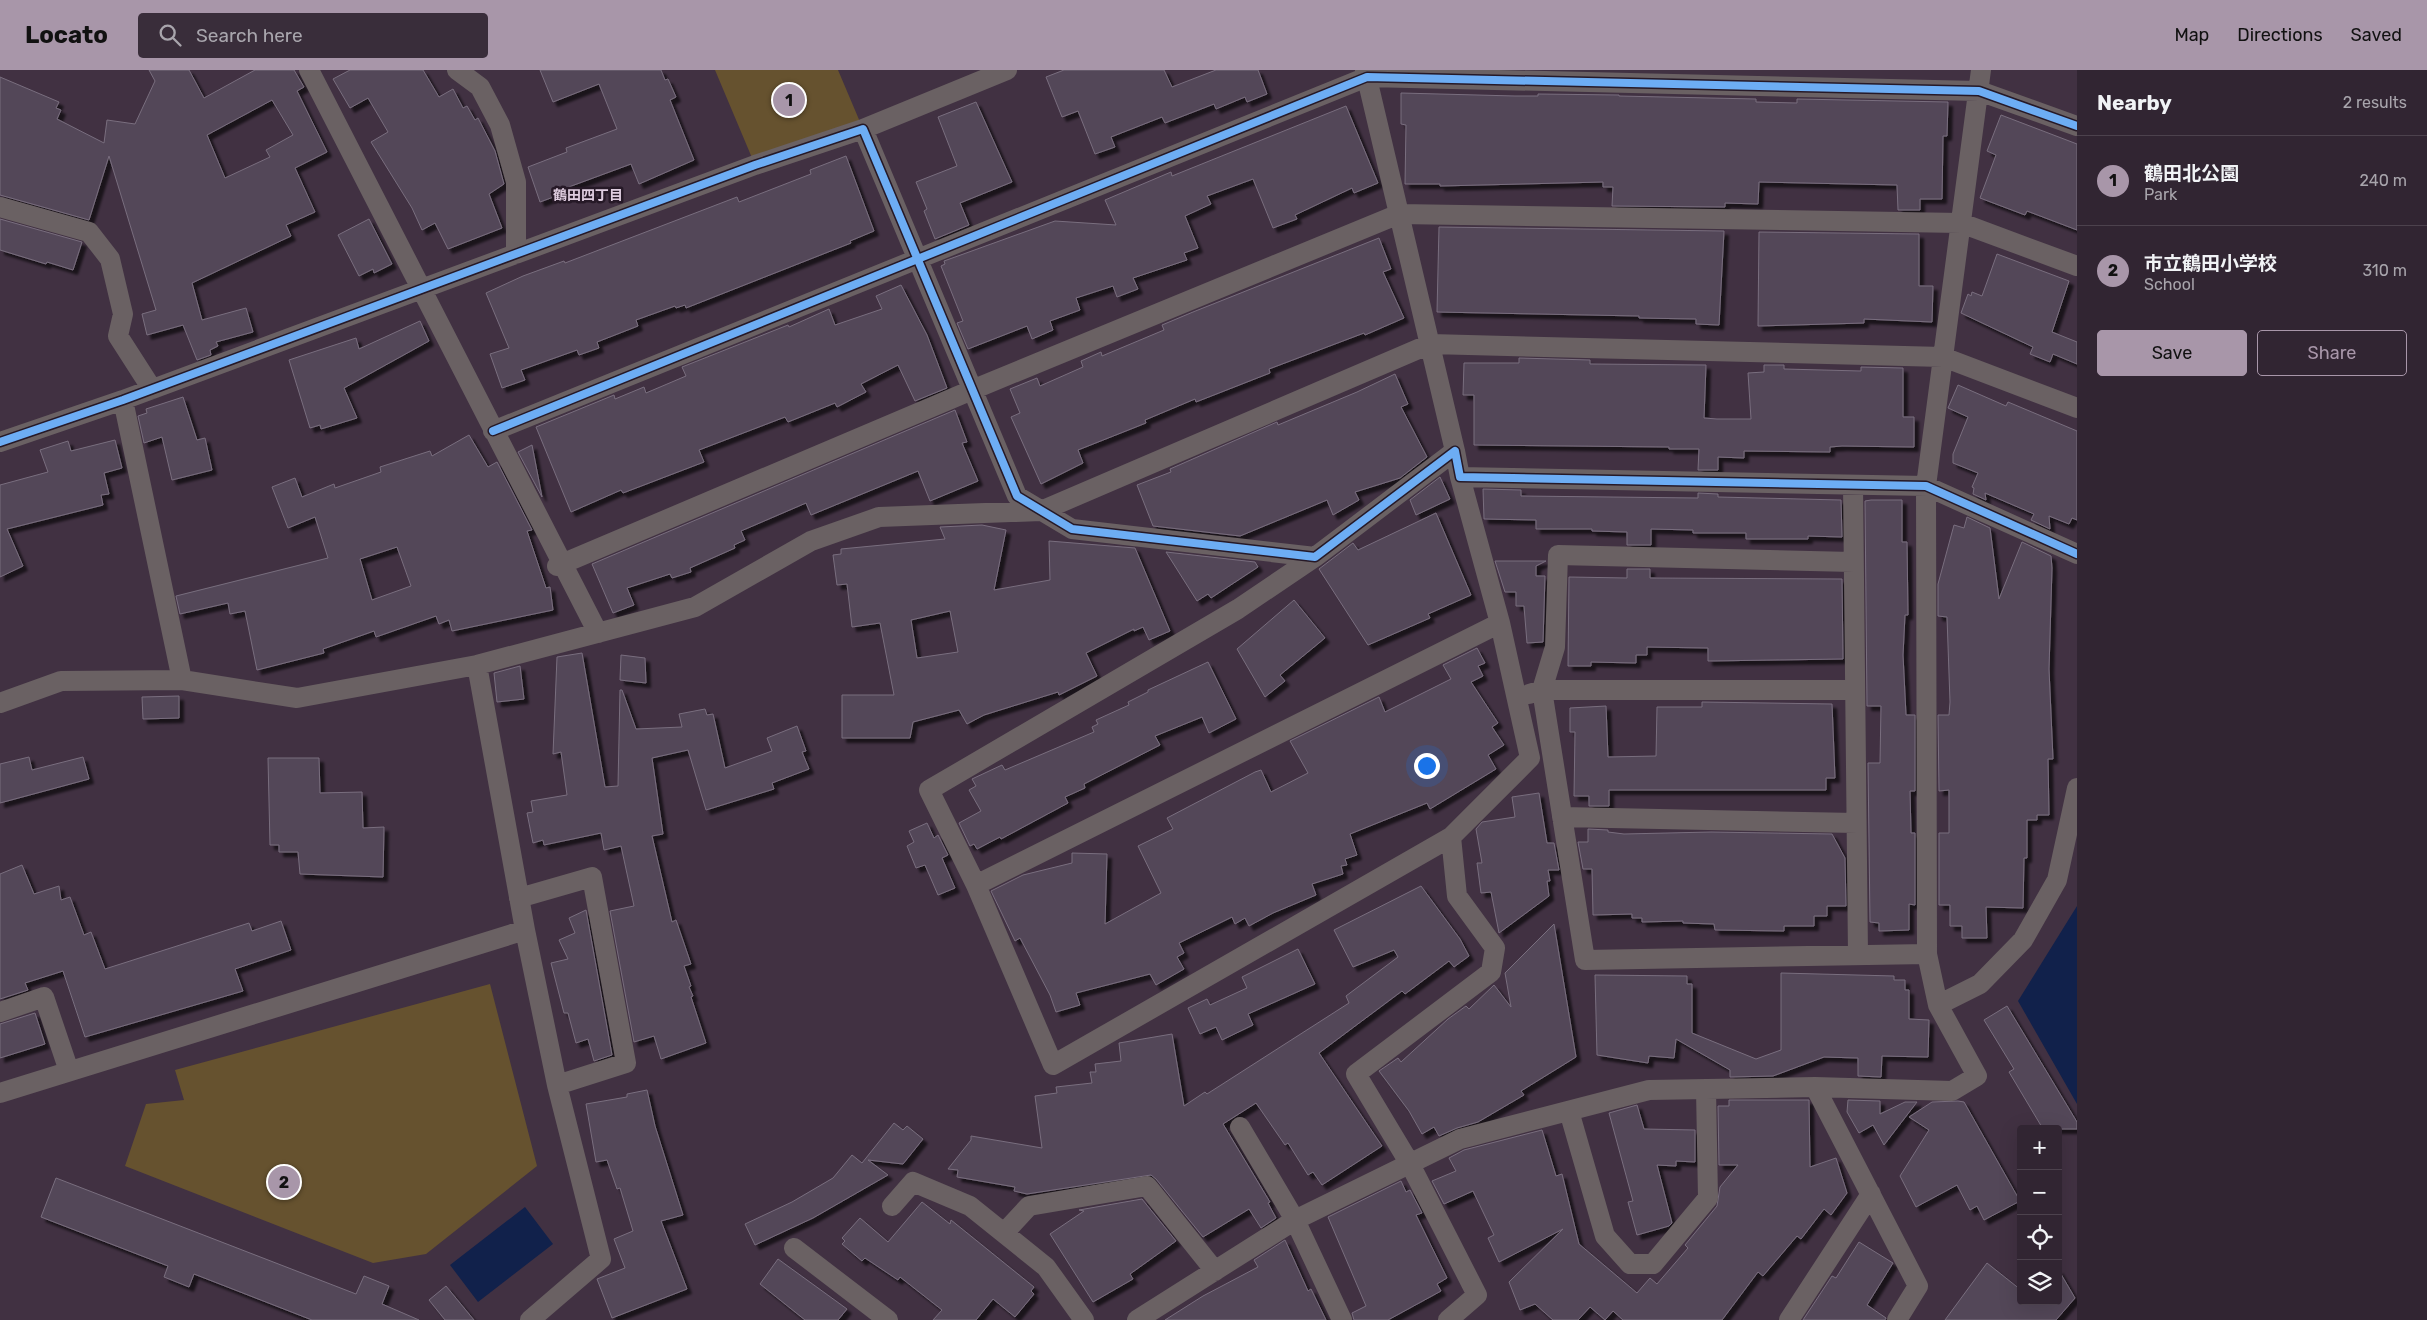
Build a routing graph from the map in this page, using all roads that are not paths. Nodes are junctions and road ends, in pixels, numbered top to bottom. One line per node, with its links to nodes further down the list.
1 (309, 70): 15 (street)
2 (457, 70): 12 (street)
3 (1007, 70): 8 (street)
4 (1981, 70): 6 (street)
5 (1366, 74): 6 (street); 10 (street); 13 (street)
6 (1979, 91): 7 (street); 11 (street)
7 (2077, 126)
8 (863, 129): 12 (street); 13 (street)
9 (0, 207): 18 (street)
10 (1399, 214): 11 (street); 16 (street); 19 (street)
11 (1961, 223): 14 (street); 17 (street)
12 (516, 254): 15 (street)
13 (918, 259): 19 (street); 22 (street)
14 (2077, 266)
15 (423, 290): 18 (street); 22 (street)
16 (1430, 344): 17 (street); 24 (street); 28 (street)
17 (1943, 357): 21 (street); 27 (street)
18 (152, 390): 20 (street)
19 (972, 390): 28 (street); 32 (street)
20 (123, 400): 23 (street); 36 (street)
21 (2077, 408)
22 (493, 431): 32 (street)
23 (0, 442)
24 (1455, 451): 25 (street); 30 (street)
25 (1460, 477): 26 (street); 33 (street)
26 (1853, 485): 27 (street); 31 (street)
27 (1926, 486): 29 (street); 48 (street)
28 (1041, 511): 30 (street); 34 (street)
29 (2077, 554)
30 (1315, 557): 45 (street)
31 (1854, 562): 37 (street); 38 (street)
32 (559, 565): 34 (street)
33 (1500, 624): 39 (street); 45 (street)
34 (598, 633): 35 (street)
35 (477, 665): 36 (street); 46 (street)
36 (182, 680): 40 (street)
37 (1542, 690): 38 (street); 39 (street); 42 (street)
38 (1855, 690): 43 (street)
39 (1517, 697): 44 (street)
40 (0, 703)
41 (2077, 788): 50 (street)
42 (1562, 816): 43 (street); 49 (street)
43 (1856, 823): 49 (street)
44 (1452, 837): 45 (street); 59 (street)
45 (976, 885)
46 (519, 898): 47 (street); 53 (street)
47 (525, 930): 52 (street); 53 (street)
48 (1927, 954): 49 (street); 50 (street)
49 (1858, 955)
50 (1938, 1006): 54 (street)
51 (0, 1012): 52 (street)
52 (69, 1072): 56 (street)
53 (557, 1085): 66 (street)
54 (1815, 1087): 55 (street); 60 (street)
55 (1706, 1089): 57 (street); 57 (street)
56 (0, 1093)
57 (1569, 1111): 59 (street)
58 (1240, 1127): 62 (street)
59 (1410, 1164): 62 (street); 71 (street)
60 (1871, 1194): 72 (street); 73 (street)
61 (892, 1206): 63 (street)
62 (1295, 1220): 65 (street); 70 (street)
63 (1004, 1233): 65 (street); 68 (street)
64 (794, 1248): 67 (street)
65 (1215, 1271): 69 (street)
66 (530, 1320)
67 (888, 1320)
68 (1084, 1320)
69 (1137, 1320)
70 (1342, 1320)
71 (1448, 1320)
72 (1789, 1320)
73 (1897, 1320)

